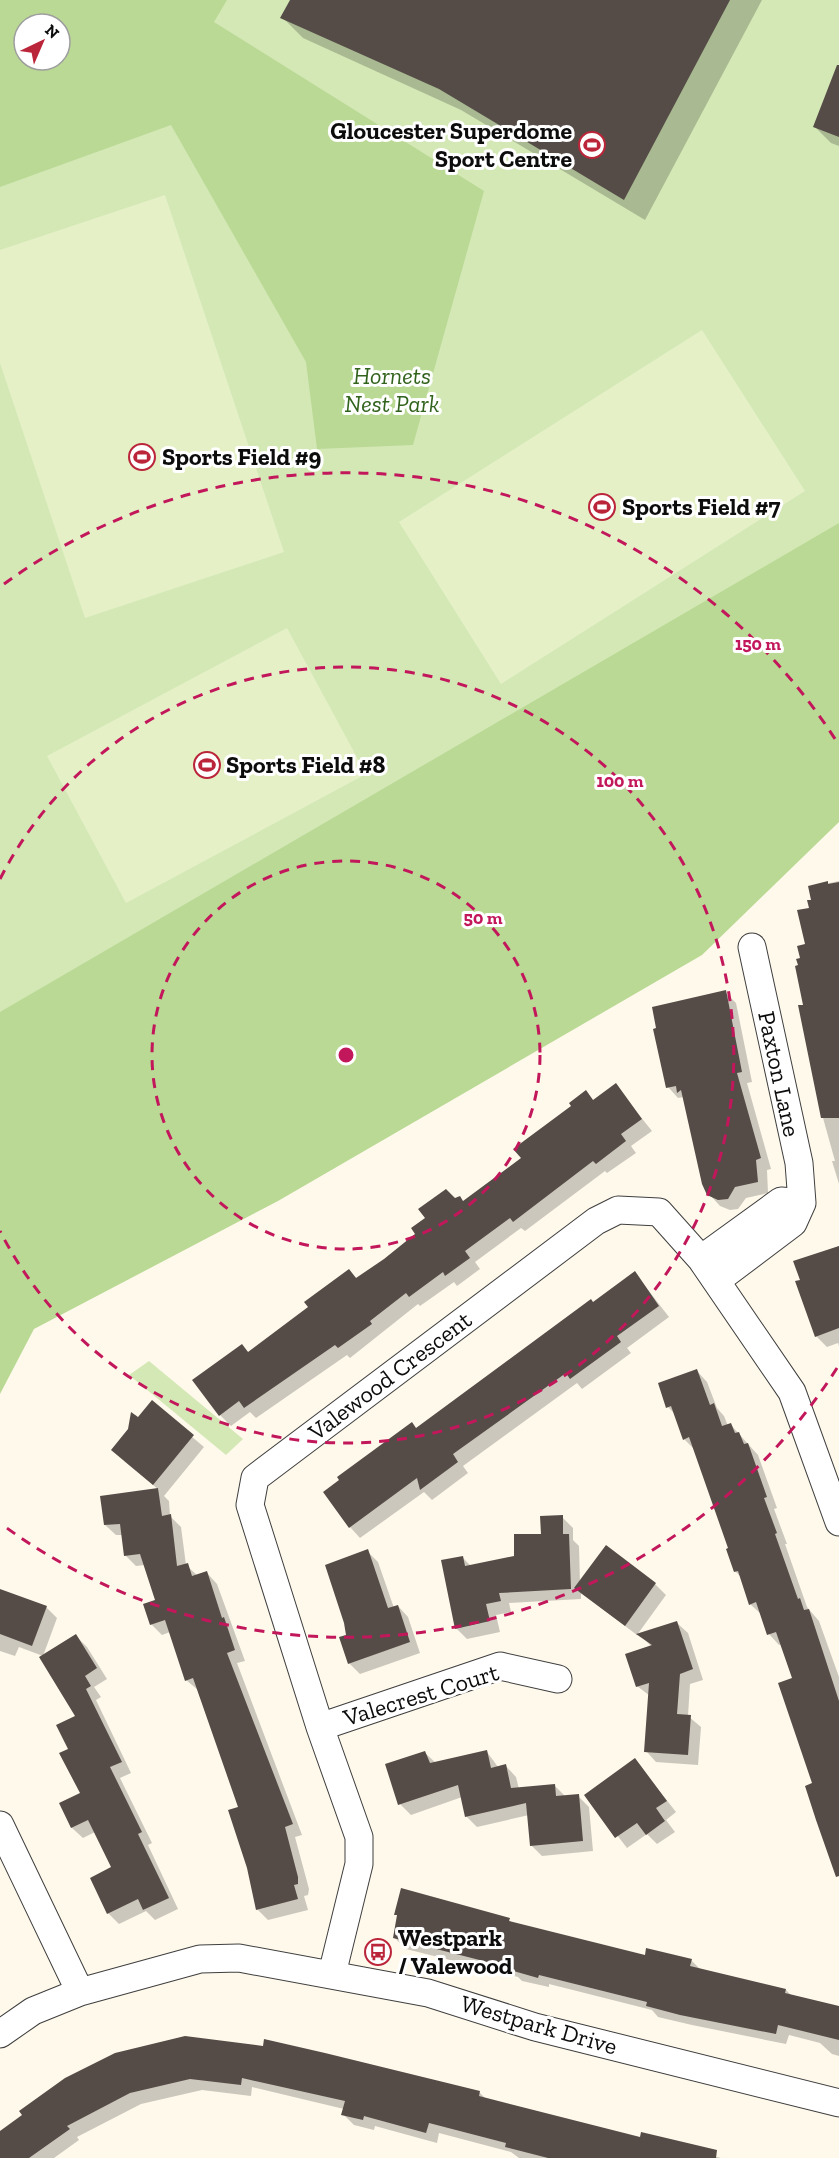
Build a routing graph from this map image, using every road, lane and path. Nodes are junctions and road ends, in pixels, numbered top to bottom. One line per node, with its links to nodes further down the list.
1 (752, 947): 2 (street, Paxton Lane)
2 (802, 1203): 3 (street); 4 (street)
3 (701, 1259): 4 (street, Valewood Crescent); 7 (street, Valewood Crescent)
4 (716, 1281): 5 (street, Valewood Crescent)
5 (839, 1522)
6 (558, 1679): 7 (street, Valecrest Court)
7 (320, 1727): 9 (street, Valewood Crescent)
8 (0, 1825): 10 (street)
9 (332, 1974): 10 (street, Westpark Drive); 12 (street, Westpark Drive)
10 (80, 1992): 11 (street, Westpark Drive)
11 (0, 2034)
12 (839, 2103)

